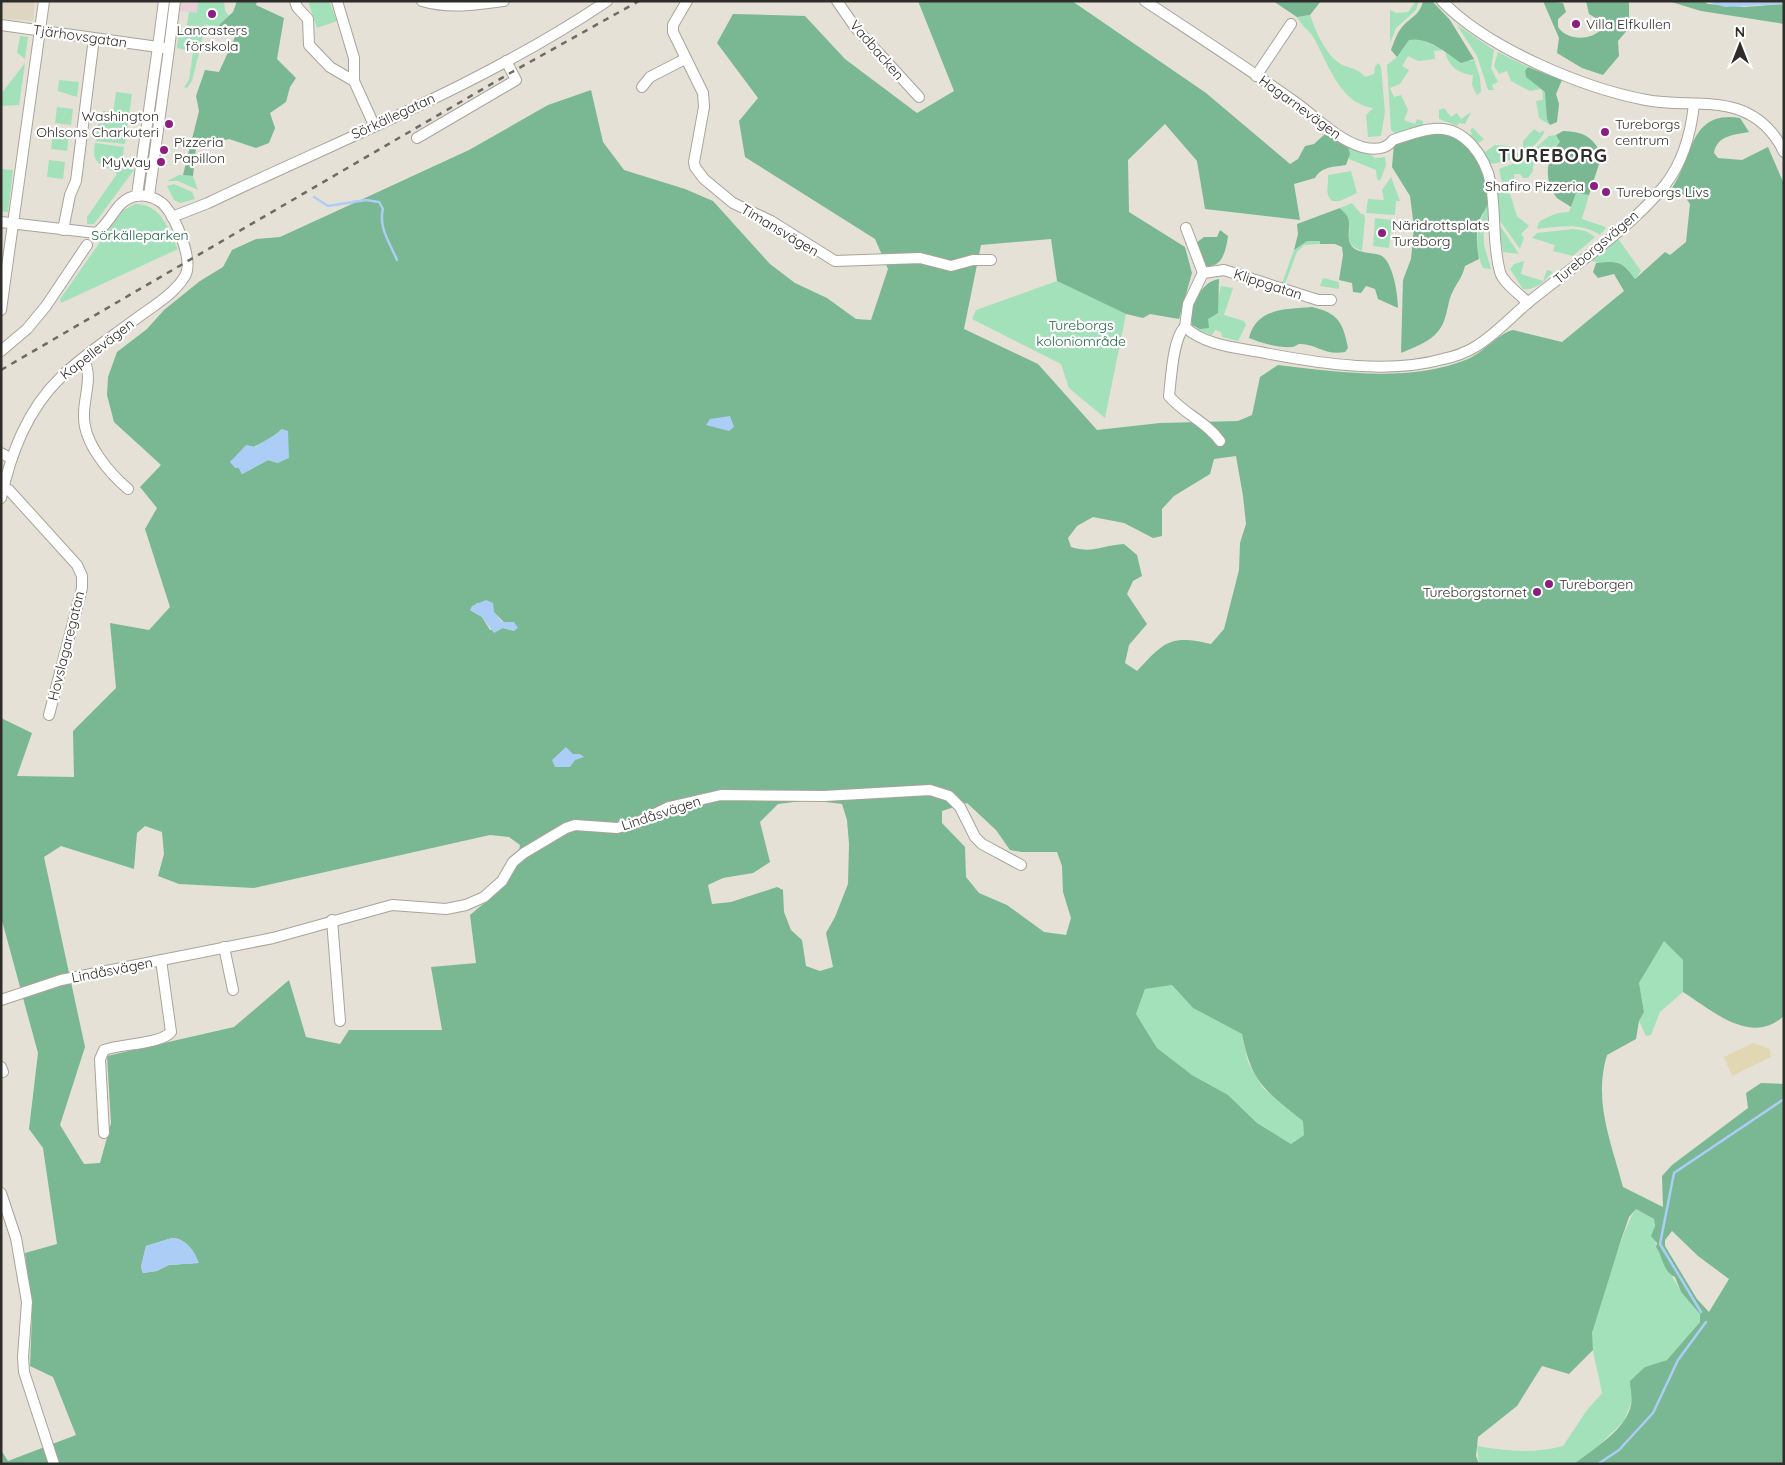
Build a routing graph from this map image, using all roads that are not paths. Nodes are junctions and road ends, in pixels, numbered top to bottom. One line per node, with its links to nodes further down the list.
1 (44, 1): 15 (street)
2 (164, 1): 17 (street)
3 (175, 1): 17 (street)
4 (295, 1): 21 (street)
5 (337, 1): 21 (street)
6 (422, 1): 7 (street)
7 (504, 1)
8 (608, 1): 19 (street, Sörkällegatan)
9 (687, 1): 18 (street, Timansvägen)
10 (837, 1): 23 (street, Vadbacken)
11 (1145, 1): 20 (street, Hagarnevägen)
12 (1442, 1): 24 (street)
13 (1291, 24): 20 (street)
14 (1, 26): 15 (street, Tjärhovsgatan)
15 (40, 30): 16 (street, Tjärhovsgatan); 32 (street)
16 (94, 38): 17 (street, Tjärhovsgatan); 34 (street)
17 (163, 48): 28 (street); 29 (street)
18 (685, 59): 22 (street); 36 (street, Timansvägen)
19 (506, 61): 25 (street, Sörkällegatan); 26 (street)
20 (1256, 76): 39 (street, Hagarnevägen)
21 (354, 81): 25 (street)
22 (642, 87)
23 (919, 98)
24 (1694, 104): 27 (street); 39 (street, Tureborgsvägen)
25 (374, 125): 30 (street, Sörkällegatan)
26 (416, 138)
27 (1784, 152)
28 (138, 196): 29 (street); 34 (street)
29 (149, 196): 30 (street, Kapellevägen)
30 (172, 217): 43 (street, Kapellevägen)
31 (1, 222): 32 (street)
32 (12, 224): 34 (street); 40 (street)
33 (1186, 228): 37 (street)
34 (63, 230)
35 (88, 245): 42 (street)
36 (990, 260)
37 (1203, 273): 38 (street, Klippgatan); 41 (street)
38 (1331, 300)
39 (1528, 303): 41 (street, Tureborgsvägen)
40 (1, 310)
41 (1185, 327): 44 (street)
42 (1, 351)
43 (83, 359): 45 (street, Kapellevägen); 46 (street)
44 (1220, 441)
45 (6, 455): 47 (street, Kapellevägen)
46 (128, 489)
47 (2, 493): 48 (street, Hovslagaregatan)
48 (49, 715)
49 (1020, 865): 50 (street, Lindåsvägen)
50 (332, 920): 51 (street, Lindåsvägen); 55 (street)
51 (224, 947): 52 (street, Lindåsvägen); 53 (street)
52 (161, 960): 54 (street, Lindåsvägen); 56 (street)
53 (233, 990)
54 (1, 1000)
55 (340, 1021)
56 (104, 1133)
57 (1, 1193): 58 (street)
58 (54, 1464)

